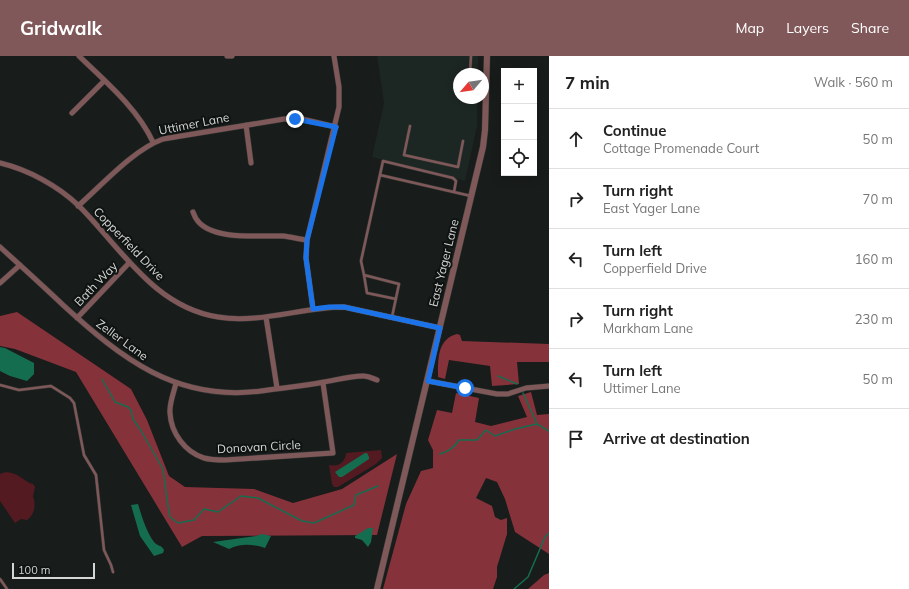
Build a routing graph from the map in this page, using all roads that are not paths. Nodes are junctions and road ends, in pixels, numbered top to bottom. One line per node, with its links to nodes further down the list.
1 (79, 56): 8 (street)
2 (227, 56): 3 (street)
3 (232, 56)
4 (334, 56): 12 (street)
5 (472, 56): 7 (lane)
6 (487, 56): 19 (street, East Yager Lane)
7 (471, 68)
8 (104, 81): 9 (street); 14 (street)
9 (72, 113)
10 (246, 125): 12 (street, Uttimer Lane); 14 (street, Uttimer Lane); 16 (street)
11 (410, 126): 13 (lane)
12 (336, 127): 22 (street)
13 (463, 141)
14 (153, 142): 20 (street, Uttimer Lane)
15 (0, 163): 20 (street, Copperfield Drive)
16 (251, 163)
17 (380, 175): 18 (lane); 18 (lane); 26 (lane)
18 (454, 192): 19 (lane)
19 (472, 196): 33 (street, East Yager Lane)
20 (78, 206): 24 (street, Copperfield Drive)
21 (193, 212): 22 (street)
22 (307, 240): 29 (street)
23 (0, 247): 25 (street, Zeller Lane)
24 (129, 263): 30 (street, Copperfield Drive); 32 (street, Bath Way)
25 (20, 265): 27 (street); 32 (street, Zeller Lane)
26 (364, 275): 28 (lane); 28 (lane)
27 (0, 283)
28 (396, 299): 31 (lane)
29 (313, 309): 30 (street, Copperfield Drive); 31 (street, Copperfield Drive)
30 (266, 317): 40 (street)
31 (392, 317): 33 (street, Copperfield Drive)
32 (77, 318): 36 (street, Zeller Lane)
33 (440, 328): 35 (street, East Yager Lane)
34 (377, 380): 37 (street, Zeller Lane)
35 (428, 381): 39 (street); 44 (street, East Yager Lane)
36 (176, 383): 37 (street, Donovan Circle); 40 (street, Zeller Lane)
37 (323, 383): 40 (street, Zeller Lane)
38 (0, 385): 41 (lane)
39 (549, 386)
40 (277, 388)
41 (113, 572)
42 (0, 579): 43 (lane)
43 (7, 589)
44 (377, 589)

